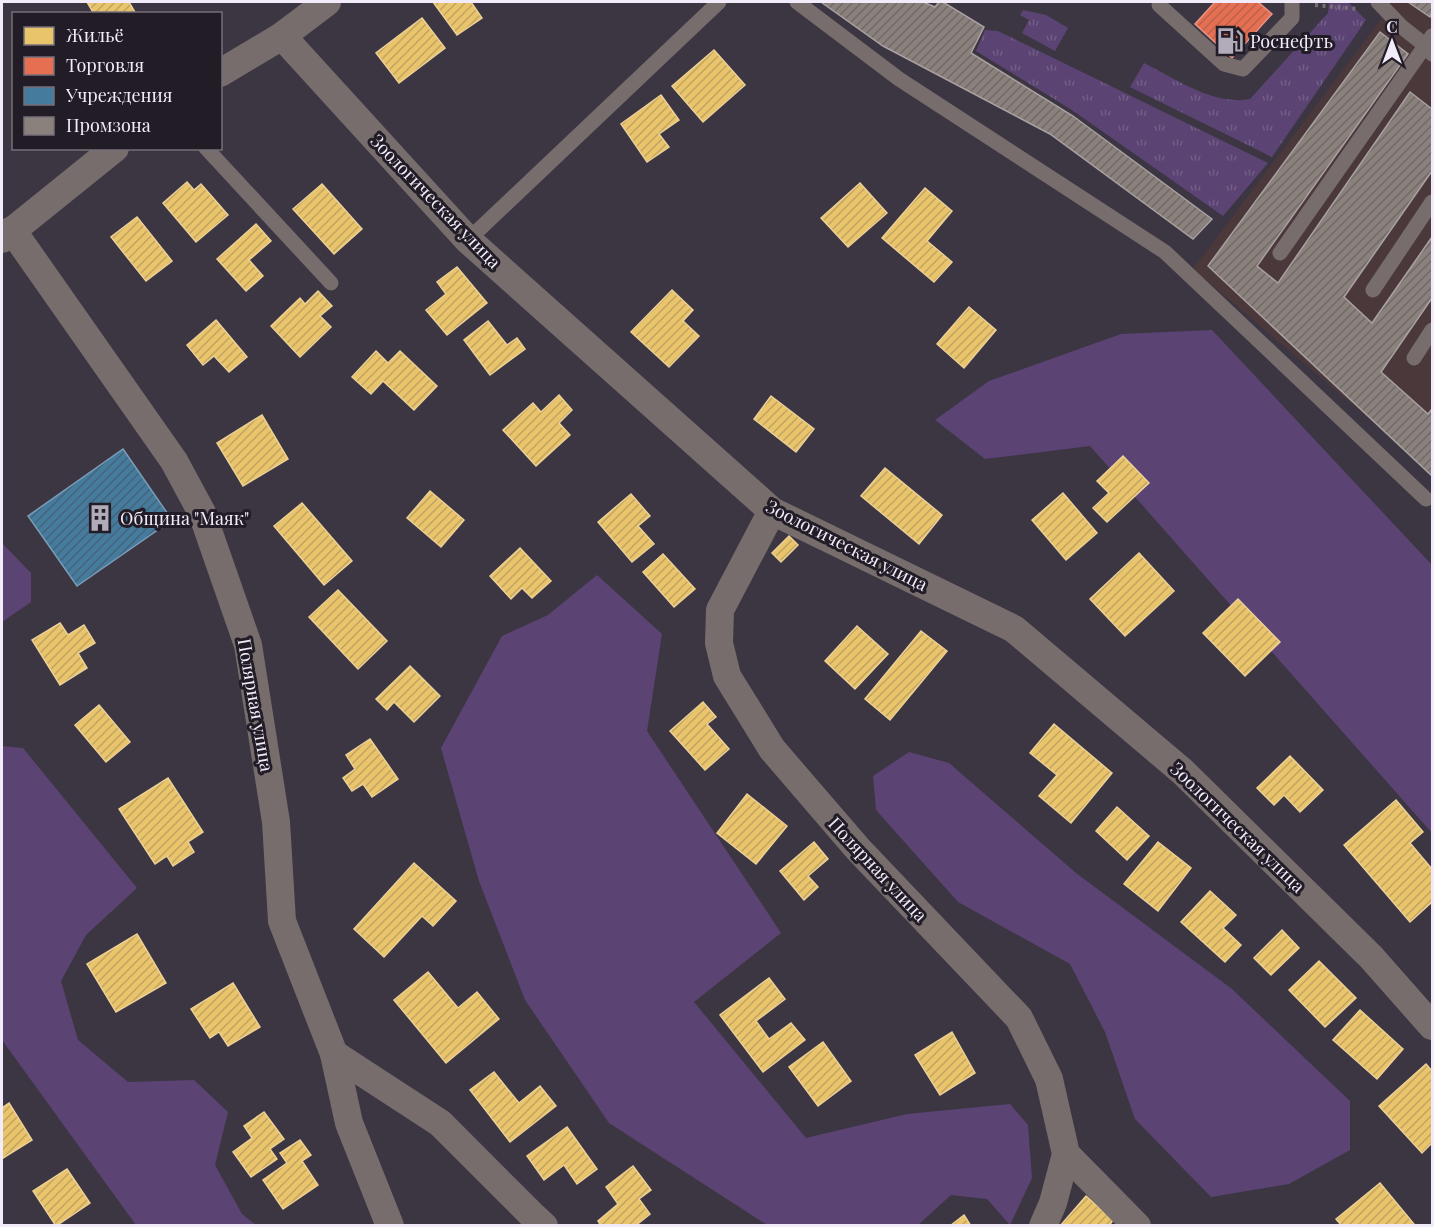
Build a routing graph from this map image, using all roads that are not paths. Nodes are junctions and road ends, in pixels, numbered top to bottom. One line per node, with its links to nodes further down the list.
1 (327, 2): 7 (street)
2 (719, 2): 14 (lane)
3 (797, 2): 20 (lane)
4 (1293, 2): 5 (lane)
5 (1159, 3)
6 (1371, 3): 8 (lane)
7 (282, 36): 9 (street); 14 (street, Зоологическая улица)
8 (1430, 45): 15 (lane)
9 (222, 72)
10 (112, 150): 13 (street)
11 (208, 150): 16 (lane)
12 (1432, 202): 17 (lane)
13 (7, 234): 23 (street, Полярная улица)
14 (468, 240): 21 (street, Зоологическая улица)
15 (1280, 253)
16 (331, 283)
17 (1373, 290)
18 (1432, 330): 19 (lane)
19 (1413, 358)
20 (1426, 498)
21 (772, 511): 22 (street, Зоологическая улица); 24 (street, Полярная улица)
22 (1432, 1026)
23 (334, 1054): 25 (street, Полярная улица); 26 (street)
24 (1066, 1154): 27 (street, Полярная улица); 28 (street)
25 (390, 1226)
26 (544, 1226)
27 (1043, 1226)
28 (1137, 1226)

